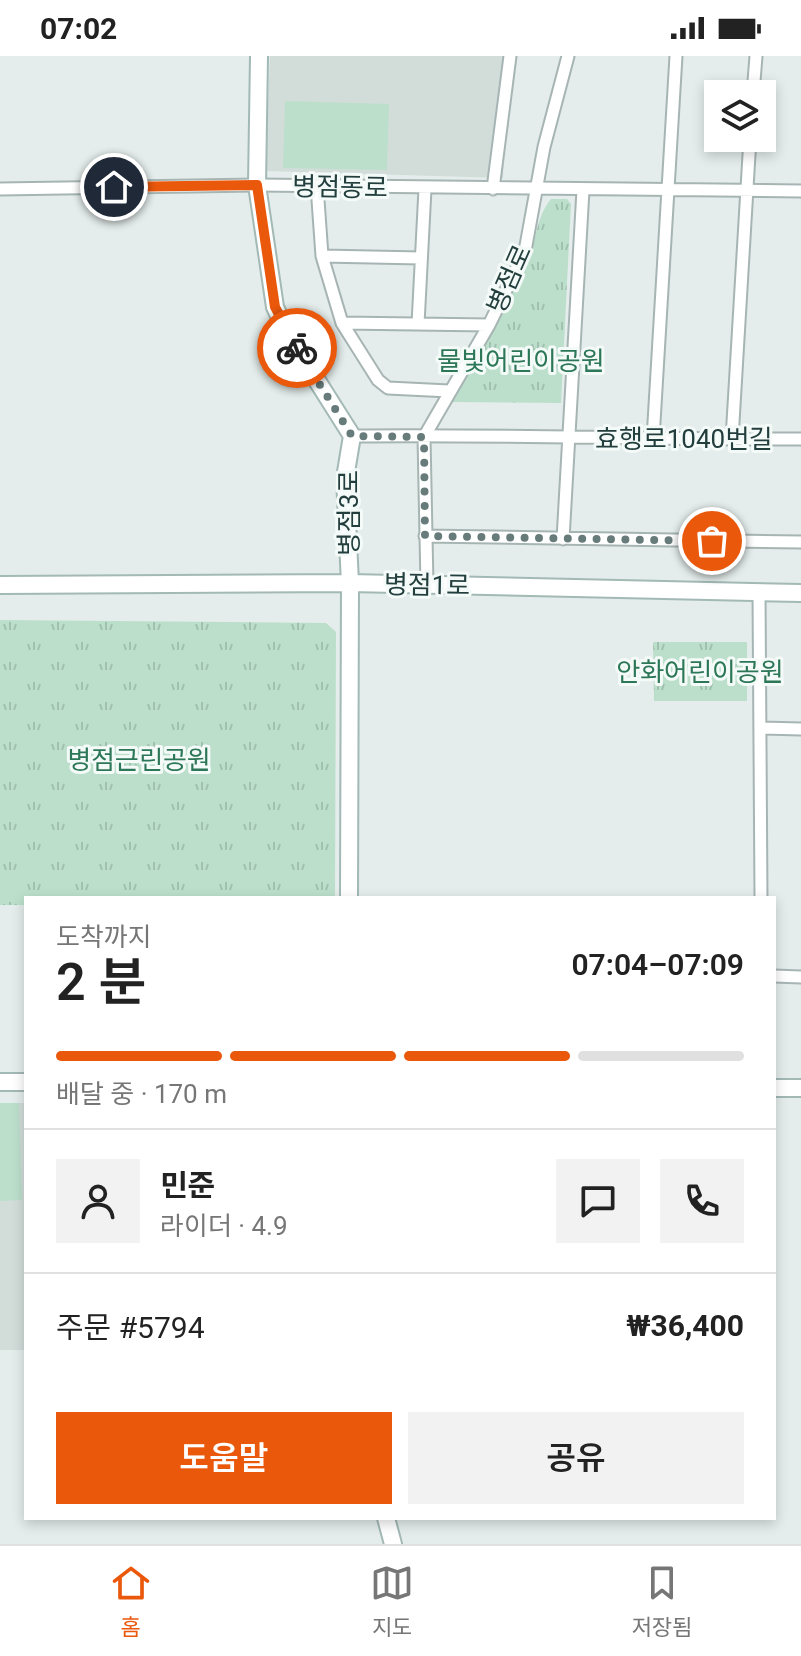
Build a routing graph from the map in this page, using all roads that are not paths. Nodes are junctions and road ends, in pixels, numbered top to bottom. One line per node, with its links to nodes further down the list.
1 (259, 56): 8 (street, 병점3로)
2 (510, 56): 12 (street)
3 (568, 56): 13 (street, 병점로)
4 (676, 56): 15 (street)
5 (756, 56): 6 (street)
6 (754, 80)
7 (749, 152): 16 (street)
8 (257, 185): 9 (street, 병점동로); 10 (street, 병점동로); 24 (street, 병점3로)
9 (317, 186): 11 (street, 병점동로); 18 (street)
10 (0, 189)
11 (425, 189): 12 (street, 병점동로); 19 (street)
12 (493, 189): 13 (street, 병점동로)
13 (539, 189): 14 (street, 병점동로); 22 (street, 병점로)
14 (583, 190): 15 (street, 병점동로); 26 (street)
15 (667, 190): 16 (street, 병점동로); 27 (street)
16 (747, 191): 17 (street, 병점동로); 28 (street)
17 (801, 191)
18 (322, 256): 19 (street); 20 (street)
19 (421, 258): 21 (street)
20 (342, 323): 21 (street); 23 (street)
21 (418, 324): 22 (street)
22 (489, 325): 23 (street, 병점로)
23 (449, 391): 25 (street, 병점로)
24 (352, 436): 25 (street, 효행로1040번길); 33 (street, 병점3로)
25 (424, 437): 26 (street, 효행로1040번길); 30 (street, 병점로)
26 (567, 439): 27 (street, 효행로1040번길); 31 (street, 효행로1040번길)
27 (653, 439): 28 (street, 효행로1040번길)
28 (732, 439): 29 (street, 효행로1040번길)
29 (801, 439)
30 (425, 536): 31 (street); 35 (street, 병점로)
31 (563, 539): 32 (street)
32 (801, 542)
33 (350, 583): 34 (street, 병점1로); 35 (street, 병점1로); 40 (street, 병점3로)
34 (0, 585)
35 (427, 585): 36 (street, 병점1로)
36 (759, 592): 37 (street, 병점1로); 38 (street)
37 (801, 593)
38 (760, 728): 39 (street); 41 (street)
39 (801, 729)
40 (349, 896)
41 (761, 896)
42 (776, 976): 43 (street)
43 (801, 977)
44 (0, 1082): 45 (street)
45 (24, 1082)
46 (776, 1088): 47 (street)
47 (801, 1088)
48 (387, 1520): 49 (street)
49 (393, 1544)

